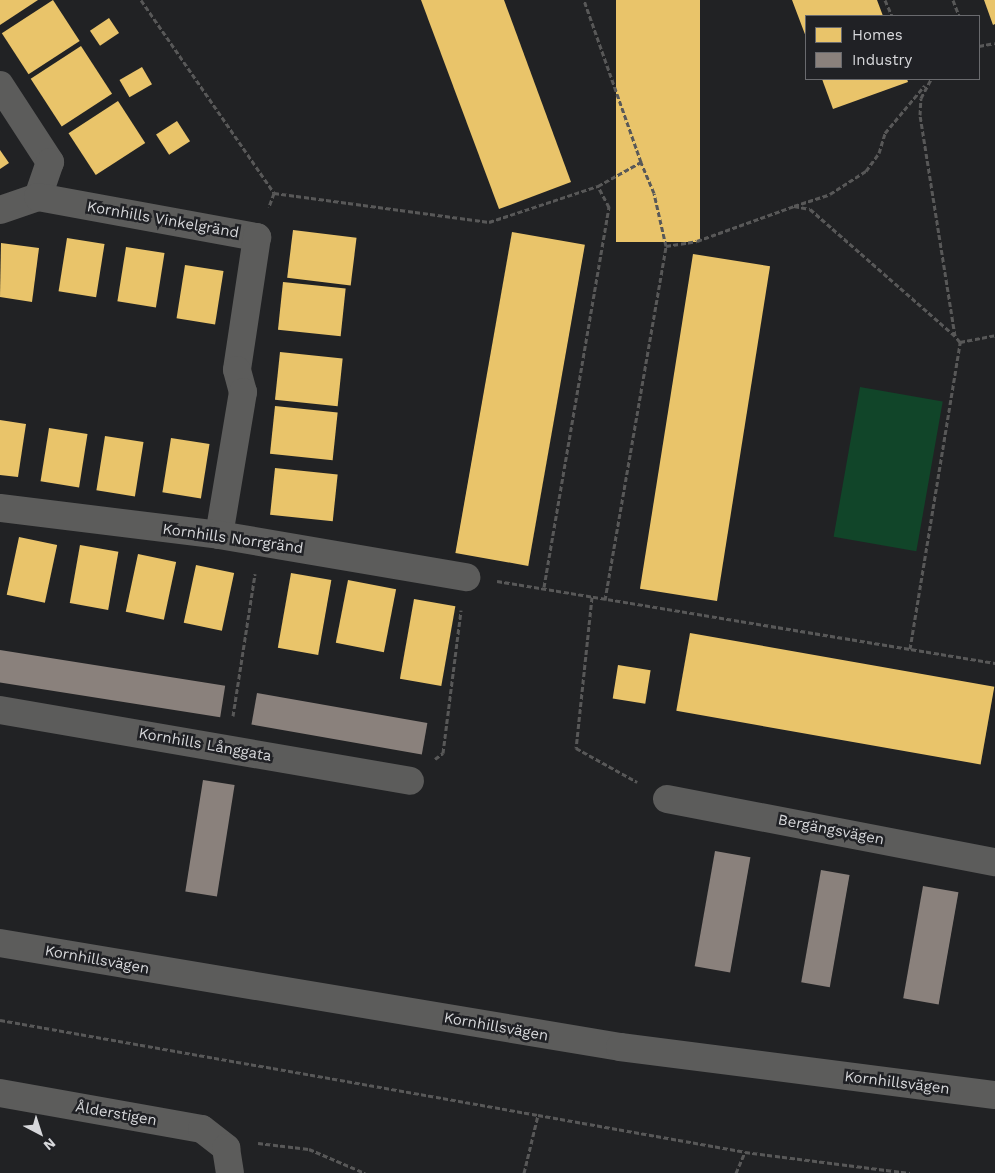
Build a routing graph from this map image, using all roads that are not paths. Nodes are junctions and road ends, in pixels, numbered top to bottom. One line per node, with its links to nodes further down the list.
1 (0, 85): 2 (street)
2 (38, 197): 3 (street); 5 (street, Kornhills Vinkelgränd)
3 (0, 210)
4 (0, 508): 5 (street, Kornhills Norrgränd)
5 (219, 535): 6 (street, Kornhills Norrgränd)
6 (466, 577)
7 (0, 710): 8 (street, Kornhills Långgata)
8 (410, 781)
9 (668, 798): 10 (street, Bergängsvägen)
10 (995, 862)
11 (0, 943): 13 (street, Kornhillsvägen)
12 (0, 1093): 14 (street, Ålderstigen)
13 (995, 1095)
14 (228, 1161)

